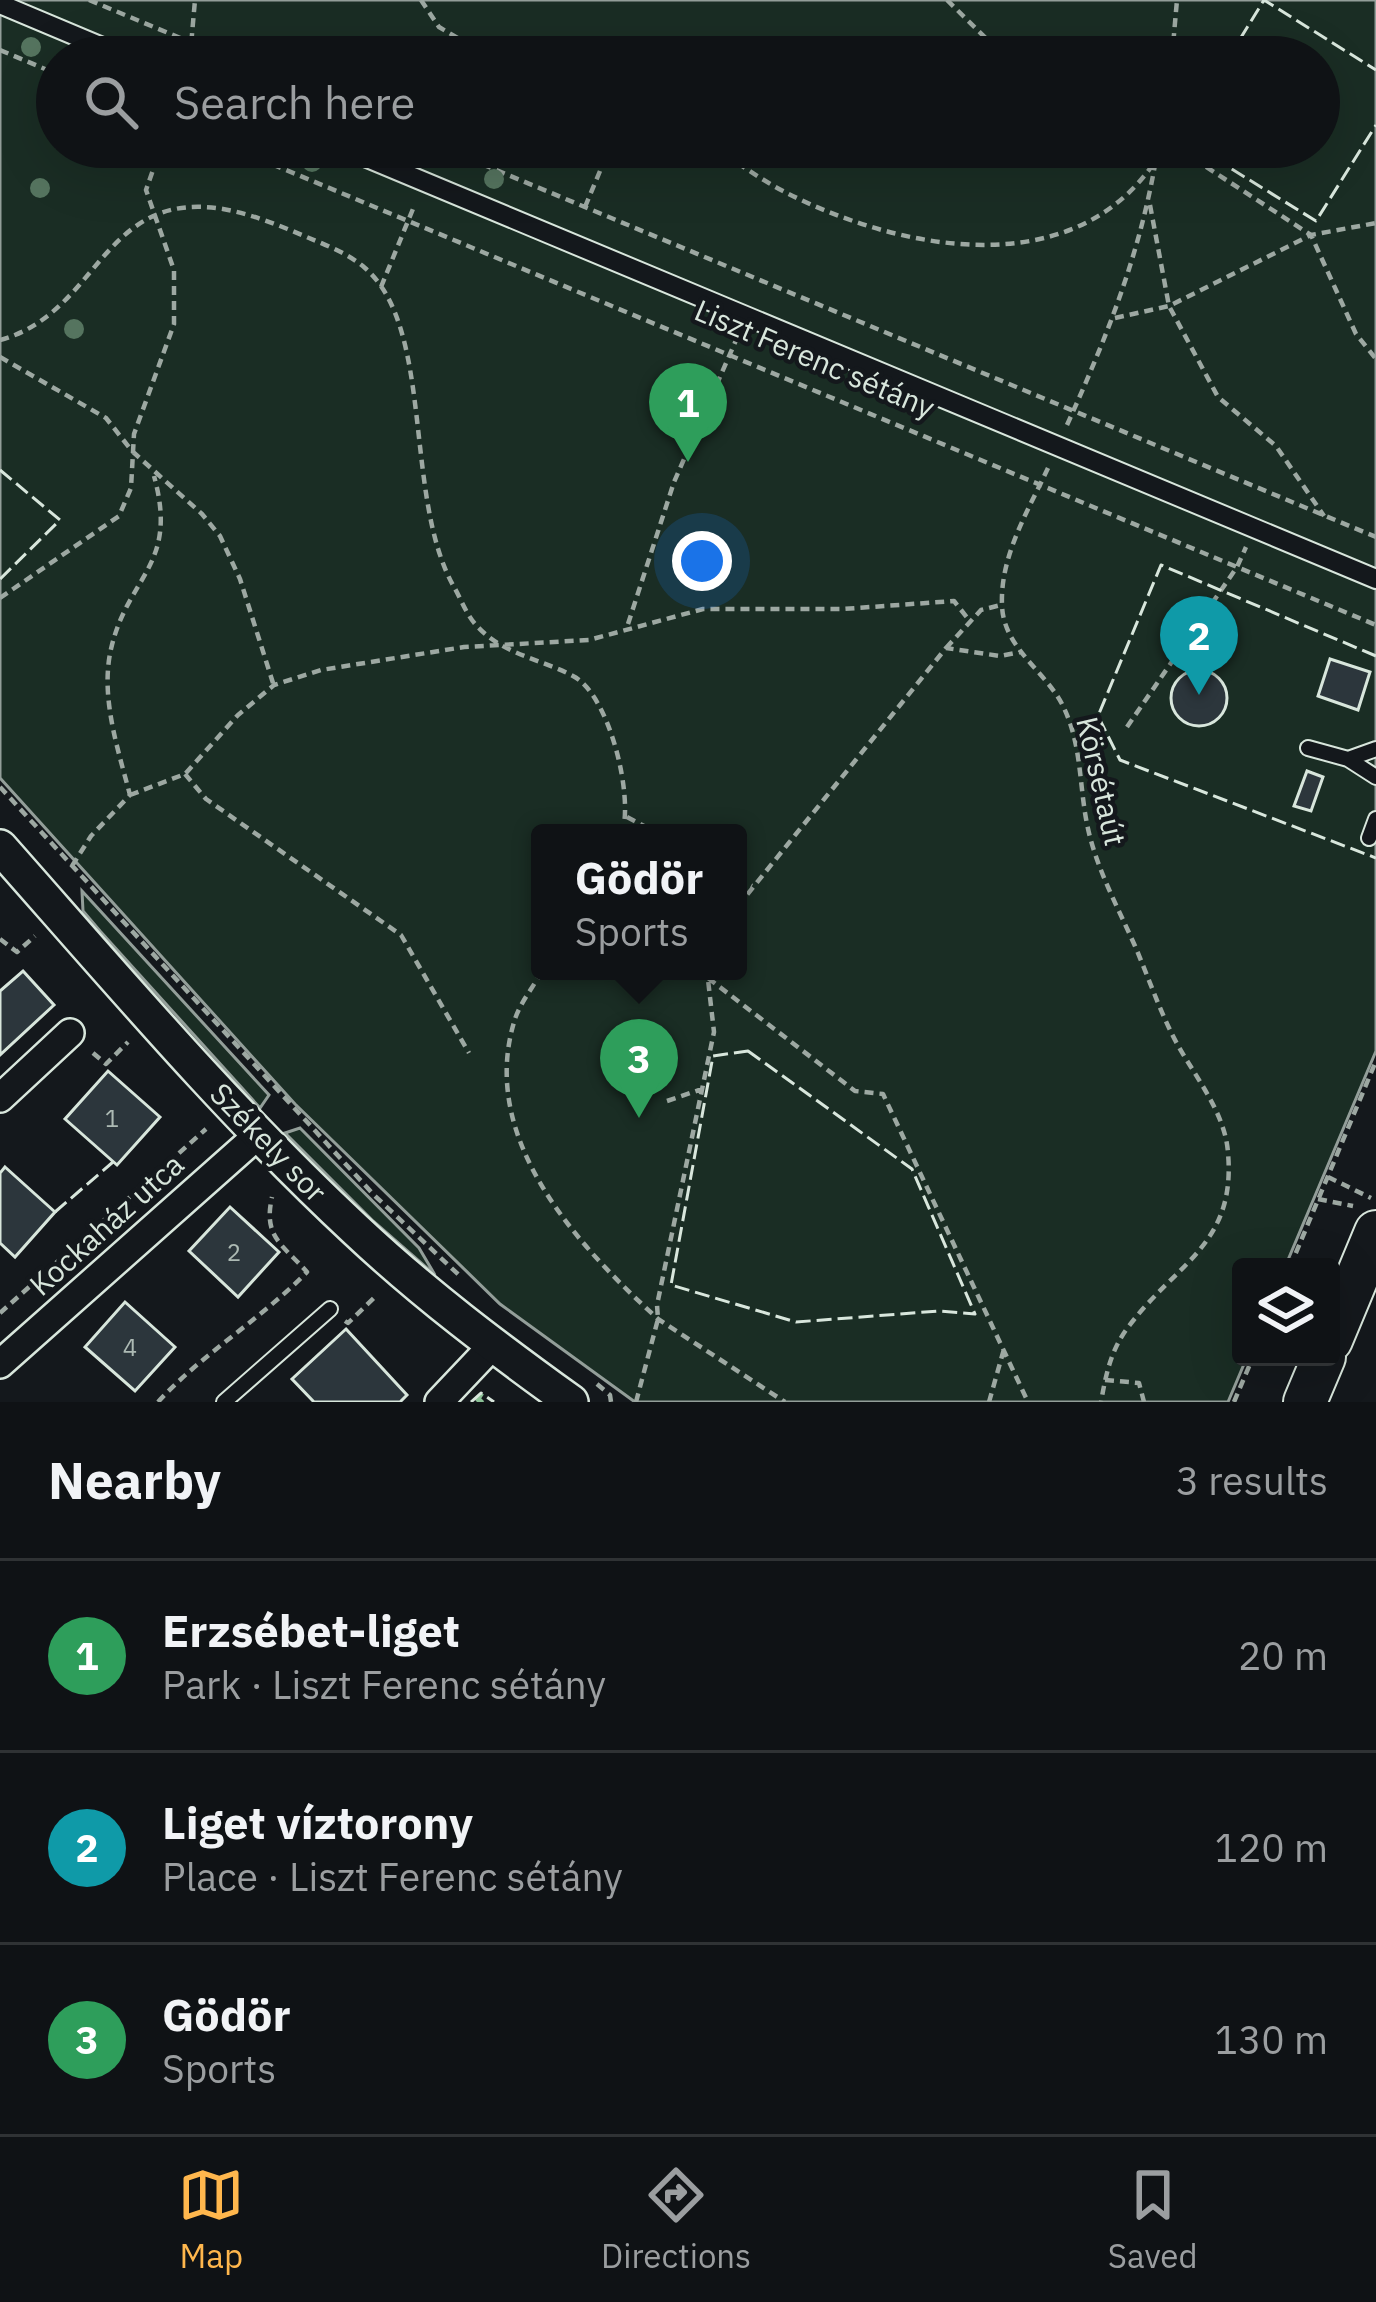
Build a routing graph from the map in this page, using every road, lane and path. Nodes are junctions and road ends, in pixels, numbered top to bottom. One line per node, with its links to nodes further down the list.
1 (89, 0): 8 (path)
2 (195, 0): 9 (path)
3 (421, 0): 10 (path)
4 (947, 0): 11 (path)
5 (1177, 0): 12 (path)
6 (0, 4): 7 (street)
7 (76, 36)
8 (175, 36)
9 (194, 36)
10 (454, 36)
11 (984, 36)
12 (1174, 36)
13 (0, 50): 14 (path)
14 (36, 65)
15 (154, 168): 27 (path)
16 (281, 168): 28 (path, Liszt Ferenc sétány)
17 (391, 168): 24 (street, Liszt Ferenc sétány)
18 (491, 168): 26 (path, Liszt Ferenc sétány)
19 (601, 168): 26 (path)
20 (746, 168): 21 (path)
21 (1150, 168)
22 (1154, 168): 25 (path)
23 (1208, 168): 30 (path)
24 (424, 182): 28 (path); 33 (street, Liszt Ferenc sétány)
25 (1150, 202): 32 (path); 34 (path)
26 (585, 207): 39 (path, Liszt Ferenc sétány)
27 (155, 215): 31 (path); 35 (path); 41 (path)
28 (408, 221): 31 (path); 36 (path, Liszt Ferenc sétány)
29 (1376, 223): 30 (path)
30 (1310, 236): 32 (path); 38 (path)
31 (382, 287): 53 (path)
32 (1168, 306): 34 (path); 44 (path)
33 (746, 316): 36 (path); 40 (street, Liszt Ferenc sétány)
34 (1115, 318): 39 (path)
35 (0, 340)
36 (730, 356): 43 (path, Liszt Ferenc sétány); 52 (path)
37 (0, 357): 41 (path)
38 (1376, 359)
39 (1074, 410): 40 (path); 44 (path, Liszt Ferenc sétány)
40 (1058, 447): 43 (path); 47 (street, Liszt Ferenc sétány)
41 (132, 452): 42 (path); 48 (path)
42 (152, 471): 56 (path); 64 (path)
43 (1040, 485): 46 (path, Liszt Ferenc sétány); 49 (path)
44 (1324, 516): 45 (path, Liszt Ferenc sétány)
45 (1376, 537)
46 (1237, 567): 51 (path, Liszt Ferenc sétány); 57 (path)
47 (1376, 579)
48 (0, 598)
49 (1002, 605): 50 (path); 55 (path, Körsétaút)
50 (969, 620): 52 (path); 54 (path)
51 (1376, 625)
52 (627, 627): 53 (path)
53 (503, 647): 56 (path); 65 (path)
54 (946, 648): 55 (path); 73 (path)
55 (1021, 652): 105 (path, Körsétaút)
56 (274, 685): 61 (path)
57 (1127, 728)
58 (1308, 748): 60 (lane)
59 (1376, 748): 60 (lane)
60 (1348, 759): 62 (lane)
61 (185, 774): 64 (path); 82 (path)
62 (1376, 777)
63 (0, 787): 71 (path)
64 (130, 795): 71 (path)
65 (627, 817): 67 (path); 68 (path)
66 (1376, 819): 69 (lane)
67 (625, 824)
68 (640, 824)
69 (1369, 838)
70 (0, 847): 88 (street, Székely sor)
71 (71, 868): 95 (path)
72 (747, 883): 73 (path)
73 (752, 886): 74 (path)
74 (747, 893)
75 (34, 936): 76 (path)
76 (0, 939)
77 (537, 980): 99 (path)
78 (708, 980): 84 (path)
79 (713, 980): 101 (path)
80 (70, 1033): 81 (path); 85 (street)
81 (128, 1042)
82 (469, 1052)
83 (1376, 1060): 89 (path)
84 (702, 1089): 86 (path); 99 (path)
85 (0, 1098)
86 (667, 1101)
87 (206, 1129): 98 (path)
88 (258, 1135): 100 (street, Székely sor); 102 (street, Kockaház utca)
89 (1328, 1177): 91 (path); 92 (path)
90 (272, 1197): 107 (path)
91 (1318, 1199): 93 (path); 94 (path)
92 (1376, 1201)
93 (1367, 1219): 97 (main road)
94 (1294, 1258)
95 (475, 1290)
96 (329, 1309): 108 (lane)
97 (1340, 1310)
98 (0, 1313)
99 (658, 1319): 111 (path); 112 (path)
100 (493, 1345): 106 (street, Székely sor); 109 (street)
101 (1004, 1349): 113 (path); 114 (path)
102 (0, 1364)
103 (1248, 1366): 117 (path)
104 (1320, 1366): 118 (main road)
105 (1105, 1380): 115 (path, Körsétaút); 116 (path)
106 (577, 1388): 110 (path)
107 (158, 1402)
108 (224, 1402)
109 (439, 1402)
110 (611, 1402)
111 (636, 1402)
112 (785, 1402)
113 (989, 1402)
114 (1028, 1402)
115 (1101, 1402)
116 (1144, 1402)
117 (1234, 1402)
118 (1305, 1402)

